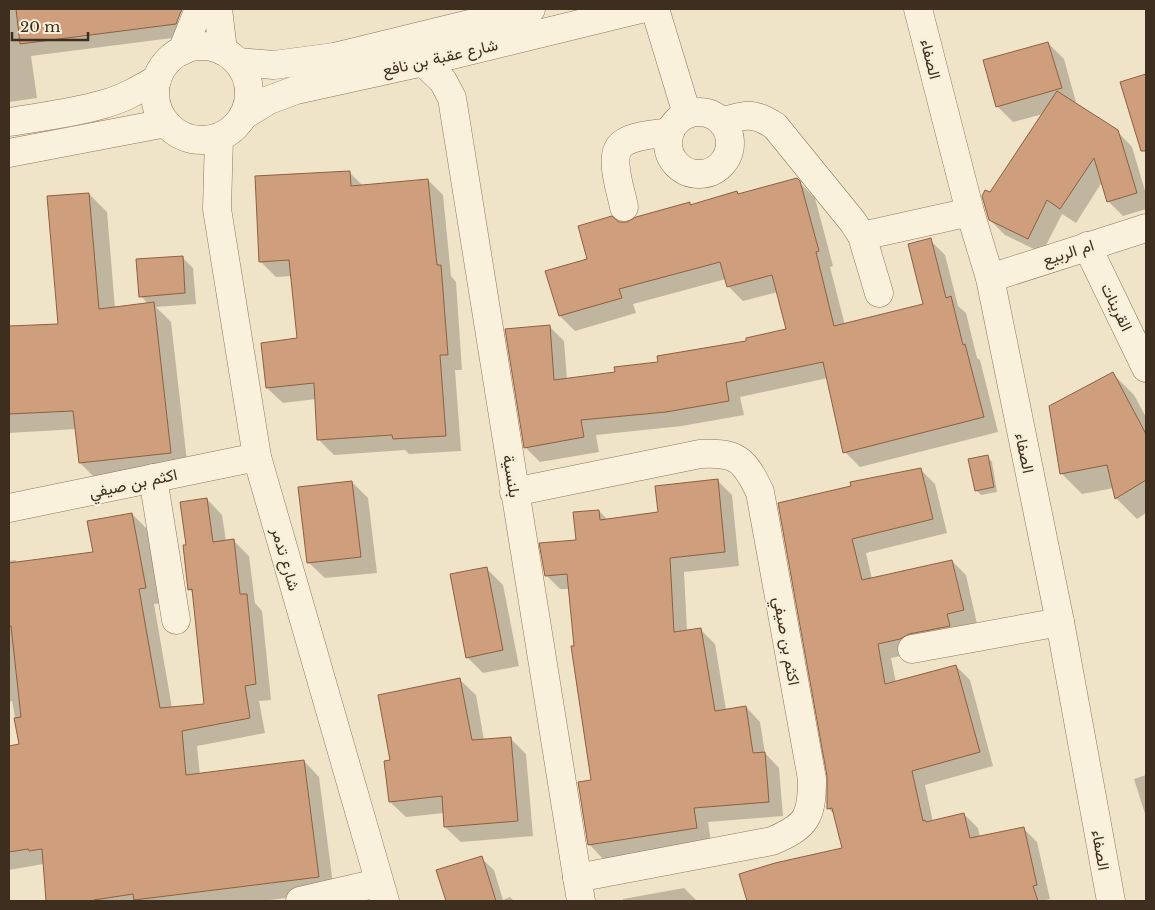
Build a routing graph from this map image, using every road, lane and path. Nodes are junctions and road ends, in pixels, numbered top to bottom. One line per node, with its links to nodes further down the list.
1 (199, 9): 7 (street)
2 (218, 9): 8 (street)
3 (531, 9): 8 (street, شارع عقبة بن نافع)
4 (641, 9): 9 (street, شارع عقبة بن نافع)
5 (655, 9): 15 (street)
6 (918, 9): 21 (street, الصفاء)
7 (182, 51): 8 (street); 10 (street)
8 (230, 57): 11 (street)
9 (422, 62): 11 (street, شارع عقبة بن نافع); 30 (street, بلنسية)
10 (157, 80): 12 (street); 14 (street)
11 (243, 116): 16 (street)
12 (9, 122)
13 (722, 122): 15 (street); 15 (street); 23 (street)
14 (166, 123): 17 (street); 18 (street)
15 (679, 123): 19 (street)
16 (219, 137): 17 (street); 20 (street, شارع تدمر)
17 (190, 139): 20 (street, شارع تدمر)
18 (9, 153)
19 (624, 207)
20 (217, 209): 28 (street, شارع تدمر)
21 (970, 212): 23 (street); 25 (street, الصفاء)
22 (1146, 228): 24 (street, ام الربيع)
23 (862, 236): 26 (street)
24 (1088, 246): 25 (street, ام الربيع); 27 (street, القرينات)
25 (990, 278): 33 (street, الصفاء)
26 (879, 293)
27 (1146, 368)
28 (256, 457): 29 (street, اكثم بن صيفي); 36 (street, شارع تدمر)
29 (153, 478): 31 (street, اكثم بن صيفي); 32 (street)
30 (514, 492): 35 (street, بلنسية); 35 (street, اكثم بن صيفي)
31 (9, 508)
32 (176, 620)
33 (1060, 622): 34 (street); 38 (street, الصفاء)
34 (912, 649)
35 (579, 890)
36 (381, 892): 37 (street)
37 (300, 901)
38 (1111, 901)

